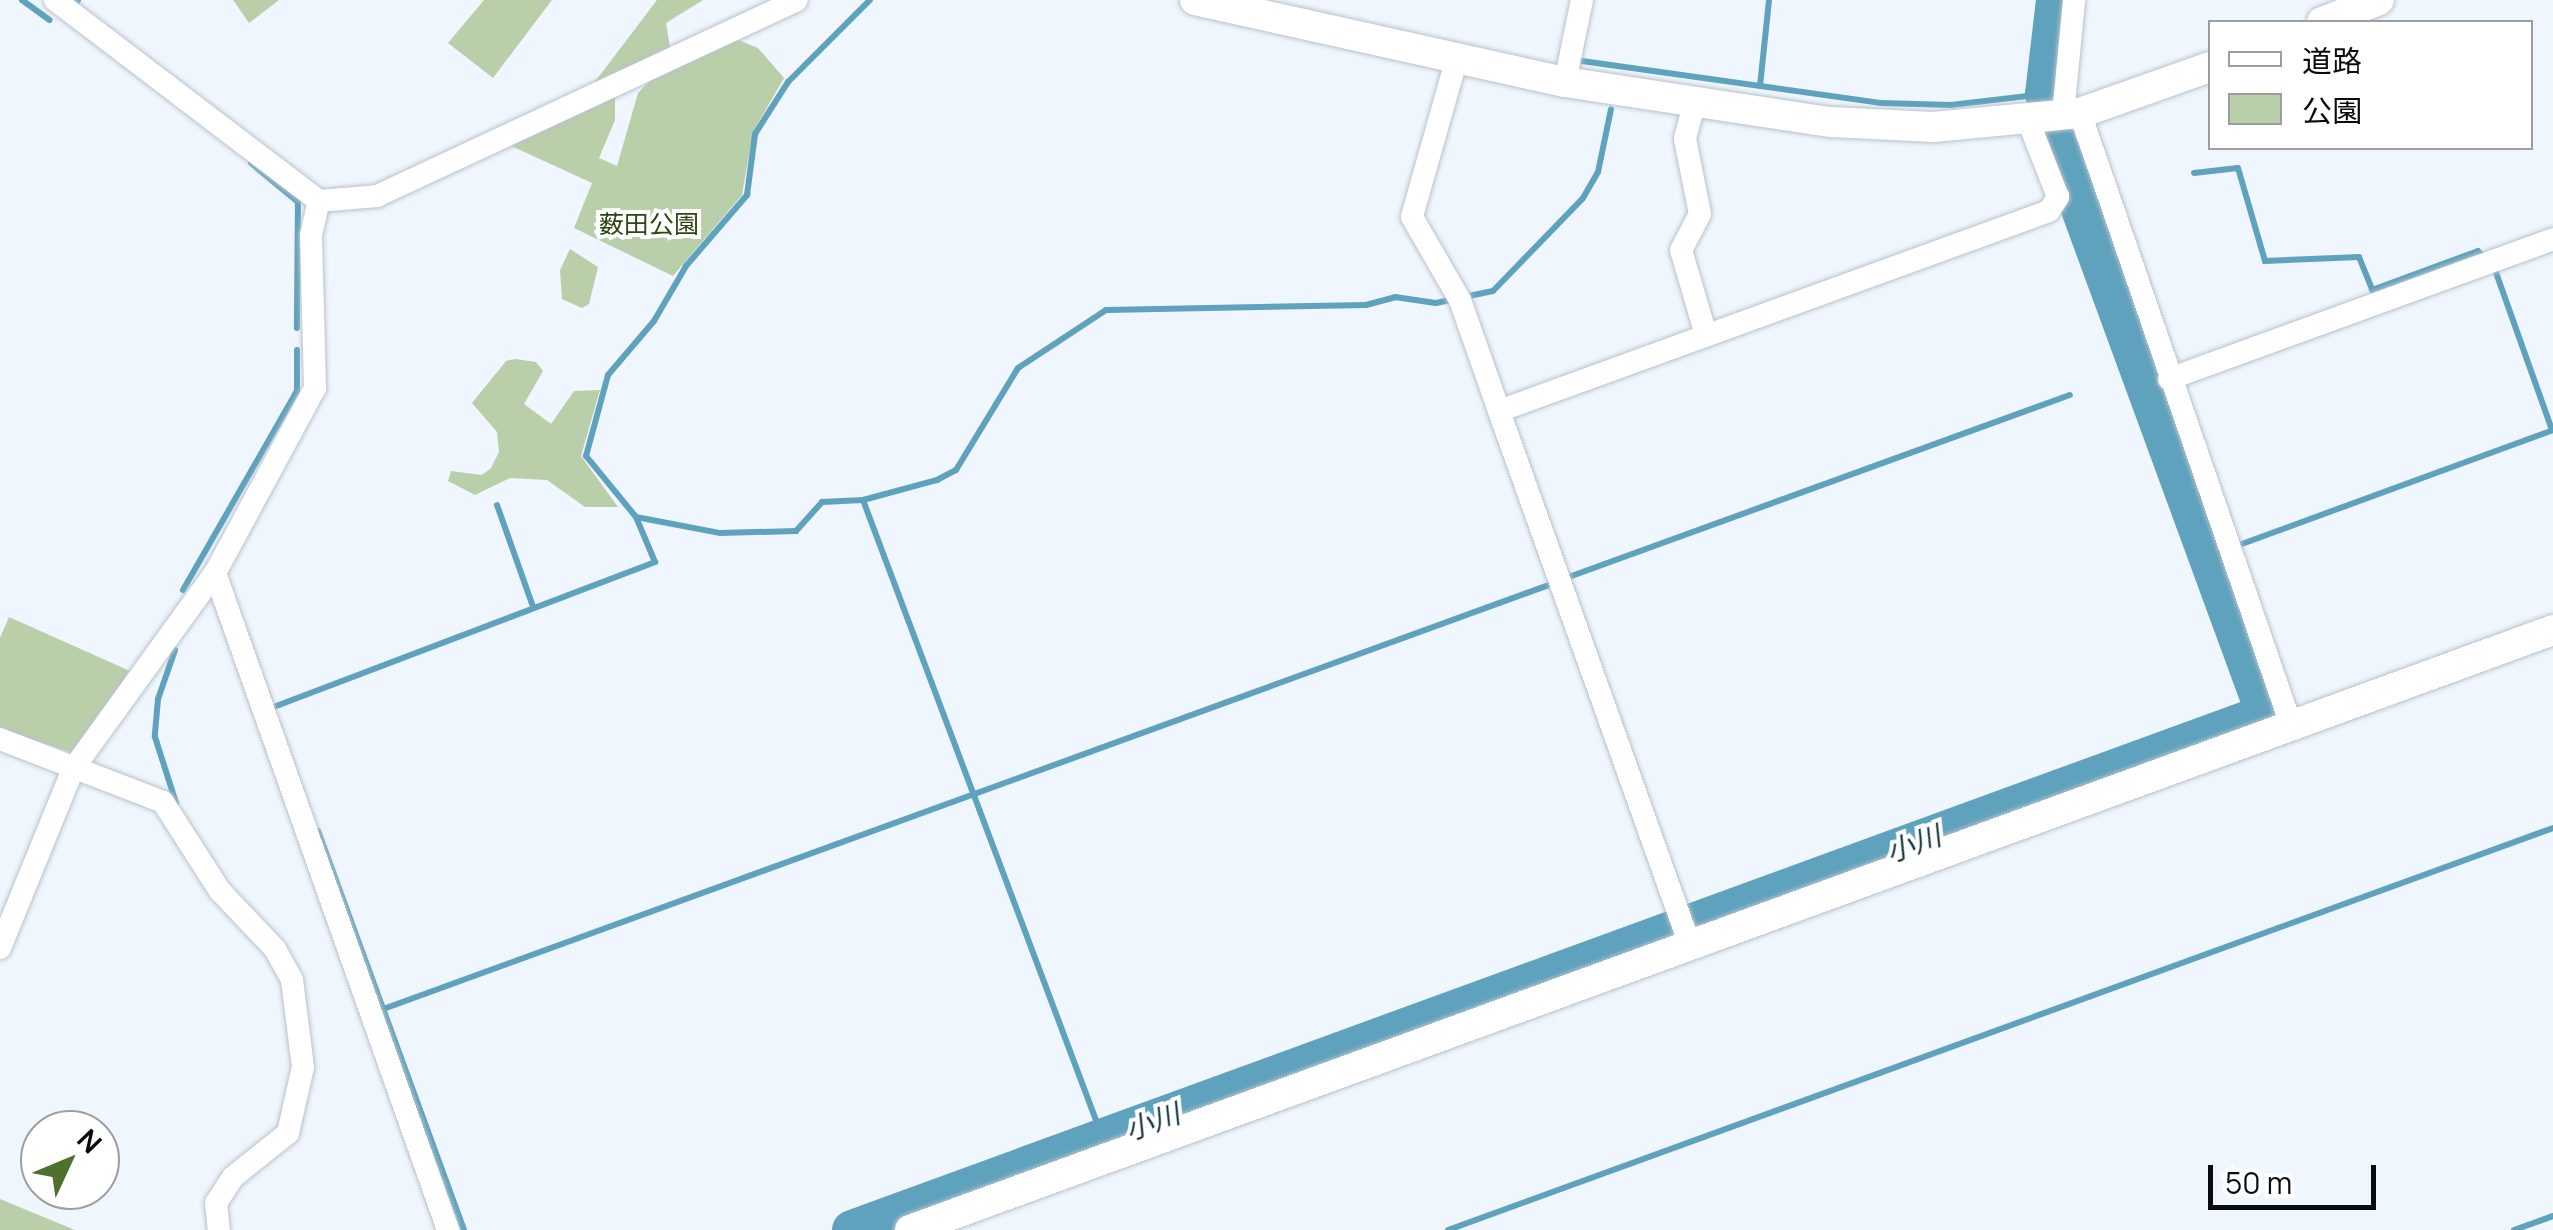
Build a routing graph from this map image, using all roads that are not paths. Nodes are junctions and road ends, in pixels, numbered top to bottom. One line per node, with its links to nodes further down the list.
1 (55, 0): 13 (street)
2 (797, 0): 13 (street)
3 (1195, 0): 8 (street)
4 (1582, 0): 10 (street)
5 (2074, 0): 12 (street)
6 (2378, 0): 7 (street)
7 (2327, 20)
8 (1456, 61): 10 (street); 17 (street)
9 (2208, 68): 12 (street)
10 (1565, 82): 11 (street)
11 (1695, 101): 12 (street); 15 (street)
12 (2053, 116): 15 (street); 16 (street)
13 (319, 201): 18 (street)
14 (2553, 239): 16 (street)
15 (1706, 334): 17 (street)
16 (2169, 378): 20 (street)
17 (1499, 411): 24 (street)
18 (214, 573): 22 (street); 26 (street)
19 (2553, 630): 20 (street)
20 (2291, 726): 24 (street)
21 (0, 739): 22 (street)
22 (73, 769): 23 (street); 25 (street)
23 (0, 948)
24 (1691, 948): 27 (street)
25 (220, 1230)
26 (448, 1230)
27 (910, 1230)

